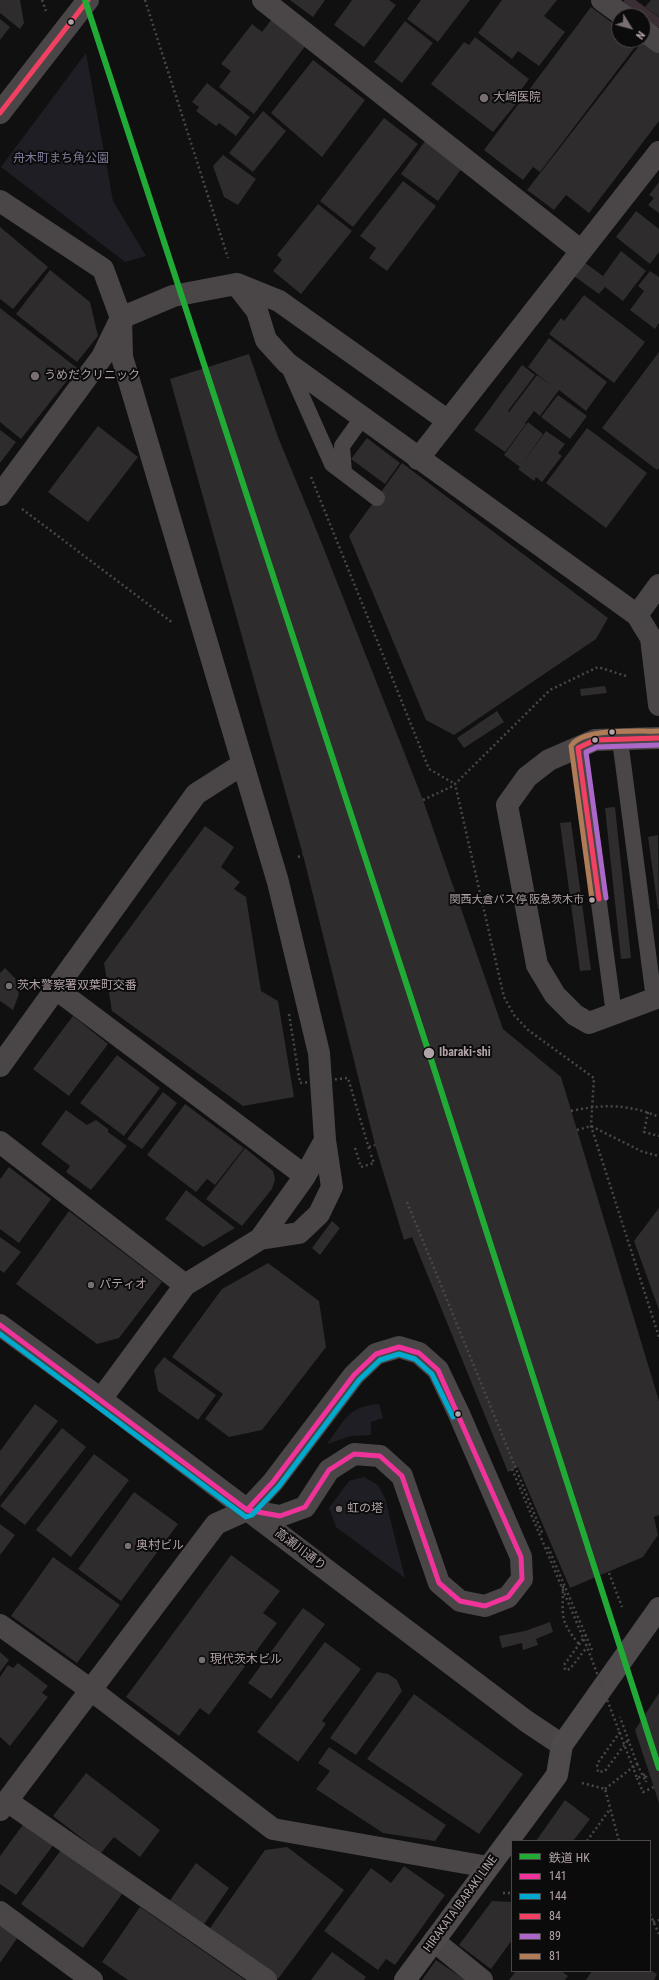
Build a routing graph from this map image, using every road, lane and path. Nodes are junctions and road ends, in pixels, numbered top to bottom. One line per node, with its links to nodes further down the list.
1 (88, 0): 6 (street)
2 (145, 0): 10 (path)
3 (263, 0): 9 (street)
4 (602, 0): 5 (street)
5 (613, 8)
6 (0, 113)
7 (659, 152): 9 (street)
8 (0, 201): 11 (street)
9 (580, 250): 14 (street)
10 (236, 284): 11 (street); 12 (street); 14 (street)
11 (121, 318): 18 (street); 27 (street)
12 (287, 363): 13 (street); 16 (lane)
13 (362, 418): 15 (street); 16 (lane)
14 (448, 421): 15 (street)
15 (418, 459): 21 (street)
16 (344, 473): 19 (lane)
17 (310, 475): 28 (path)
18 (0, 494): 22 (path)
19 (377, 498)
20 (659, 585): 21 (street)
21 (636, 615): 23 (street)
22 (175, 624)
23 (659, 705)
24 (659, 738): 25 (street)
25 (620, 740): 26 (street); 30 (lane)
26 (578, 748): 32 (lane); 32 (street)
27 (243, 764): 29 (street); 41 (street)
28 (423, 800)
29 (56, 989): 33 (street); 47 (street)
30 (656, 998): 32 (street)
31 (289, 1014): 45 (path, bridge)
32 (614, 1014)
33 (0, 1066)
34 (594, 1078): 38 (path)
35 (571, 1111): 36 (path, bridge)
36 (648, 1112): 37 (path, bridge); 40 (path)
37 (659, 1117)
38 (591, 1126): 39 (path); 46 (path); 52 (path)
39 (577, 1130)
40 (659, 1136)
41 (325, 1140): 47 (street); 49 (street)
42 (0, 1142): 50 (street)
43 (376, 1145): 45 (path)
44 (355, 1146): 45 (path)
45 (369, 1148)
46 (659, 1156)
47 (305, 1176): 49 (street)
48 (407, 1202): 57 (path)
49 (260, 1239): 50 (street)
50 (185, 1285): 53 (street)
51 (0, 1325): 53 (street, 高瀬川通り)
52 (659, 1337)
53 (101, 1399): 55 (street, 高瀬川通り)
54 (512, 1469): 63 (path, bridge)
55 (246, 1510): 55 (street); 65 (street); 69 (street, 高瀬川通り)
56 (609, 1573): 58 (path)
57 (563, 1584): 61 (path); 62 (path)
58 (622, 1608)
59 (659, 1608): 69 (main road, HIRAKATA IBARAKI LINE)
60 (0, 1625): 65 (street)
61 (586, 1635): 62 (path); 64 (path)
62 (579, 1644): 63 (path)
63 (587, 1647): 67 (path, bridge)
64 (592, 1650)
65 (91, 1690): 75 (street); 79 (street)
66 (620, 1717): 68 (path)
67 (620, 1732): 68 (path); 71 (path, bridge)
68 (628, 1740): 70 (path)
69 (562, 1745): 79 (main road, HIRAKATA IBARAKI LINE)
70 (637, 1764): 71 (path, bridge); 74 (path)
71 (637, 1778): 73 (path)
72 (577, 1781): 74 (path)
73 (654, 1787)
74 (605, 1789): 76 (path)
75 (3, 1806): 87 (street)
76 (610, 1809): 77 (path); 78 (path)
77 (588, 1840)
78 (619, 1840)
79 (488, 1867): 85 (main road, HIRAKATA IBARAKI LINE)
80 (0, 1912): 86 (street)
81 (651, 1917): 83 (path)
82 (659, 1920): 83 (path)
83 (653, 1922): 84 (path)
84 (659, 1934)
85 (434, 1941): 88 (main road, HIRAKATA IBARAKI LINE); 89 (street)
86 (92, 1980)
87 (266, 1980)
88 (405, 1980)
89 (482, 1980)

